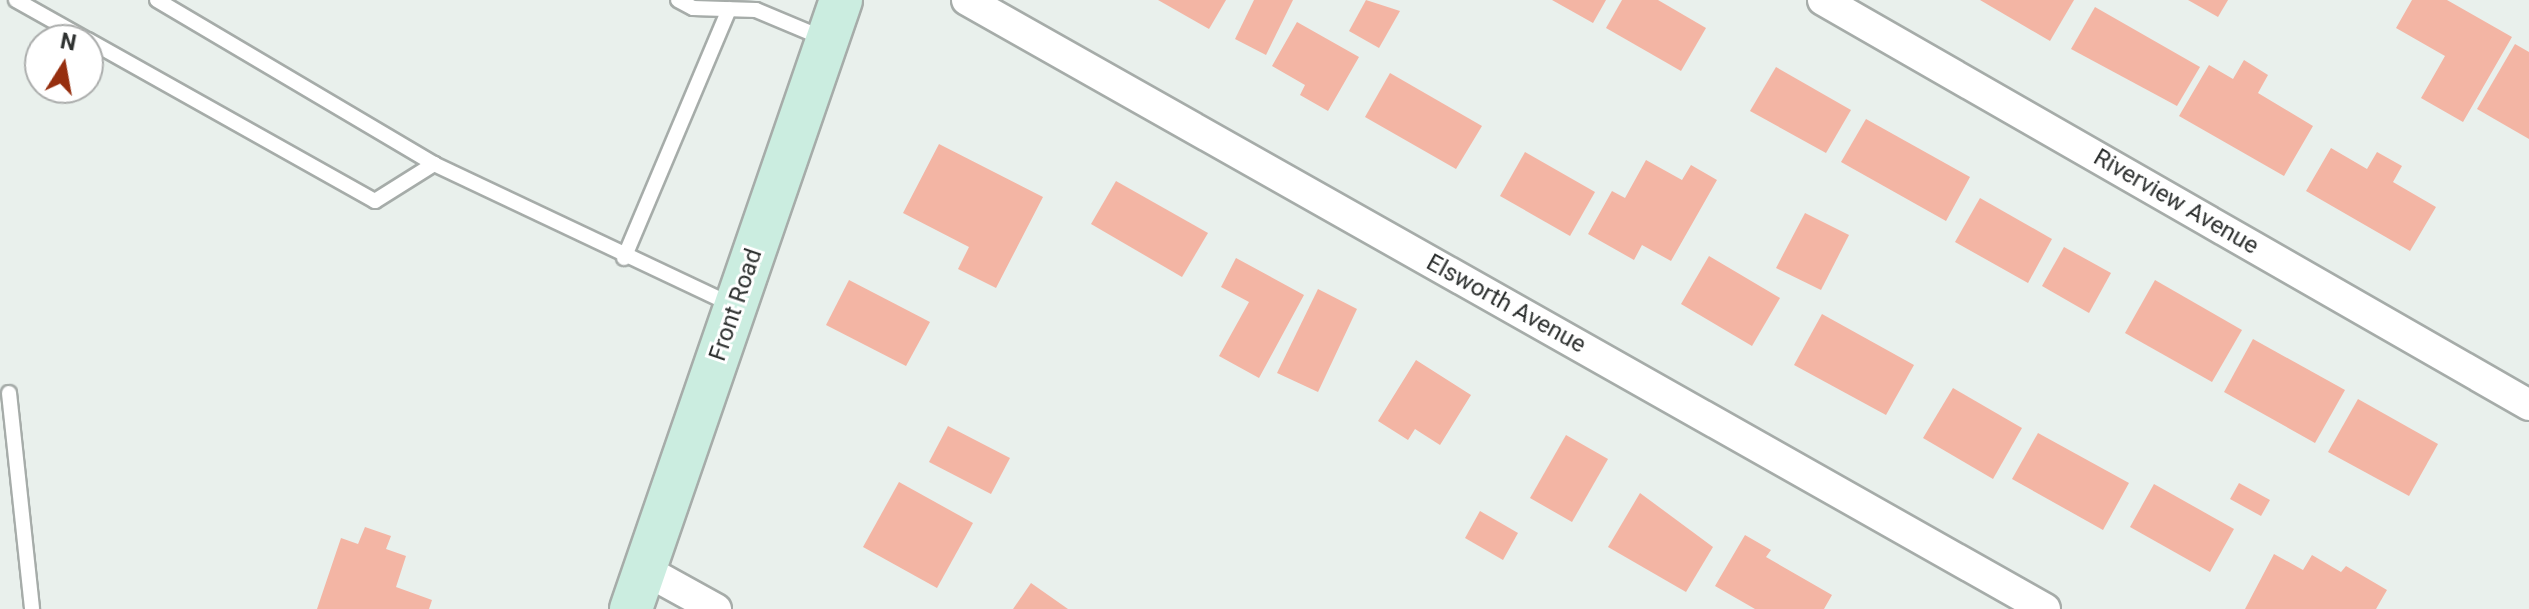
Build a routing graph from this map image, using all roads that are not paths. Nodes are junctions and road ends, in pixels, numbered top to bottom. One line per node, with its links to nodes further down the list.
1 (16, 0): 8 (lane)
2 (157, 0): 11 (lane)
3 (678, 0): 7 (lane)
4 (841, 0): 9 (main road, Front Road)
5 (967, 0): 20 (street, Elsworth Avenue)
6 (1823, 0): 15 (street, Riverview Avenue)
7 (729, 9): 9 (lane); 12 (lane)
8 (59, 24)
9 (827, 40): 13 (main road, Front Road)
10 (104, 49): 11 (lane)
11 (434, 164): 12 (lane)
12 (624, 258): 13 (lane)
13 (736, 306): 16 (main road, Front Road)
14 (9, 393): 17 (lane)
15 (2529, 405)
16 (645, 570): 18 (main road, Front Road); 19 (street)
17 (32, 609)
18 (631, 609)
19 (716, 609)
20 (2045, 609)

